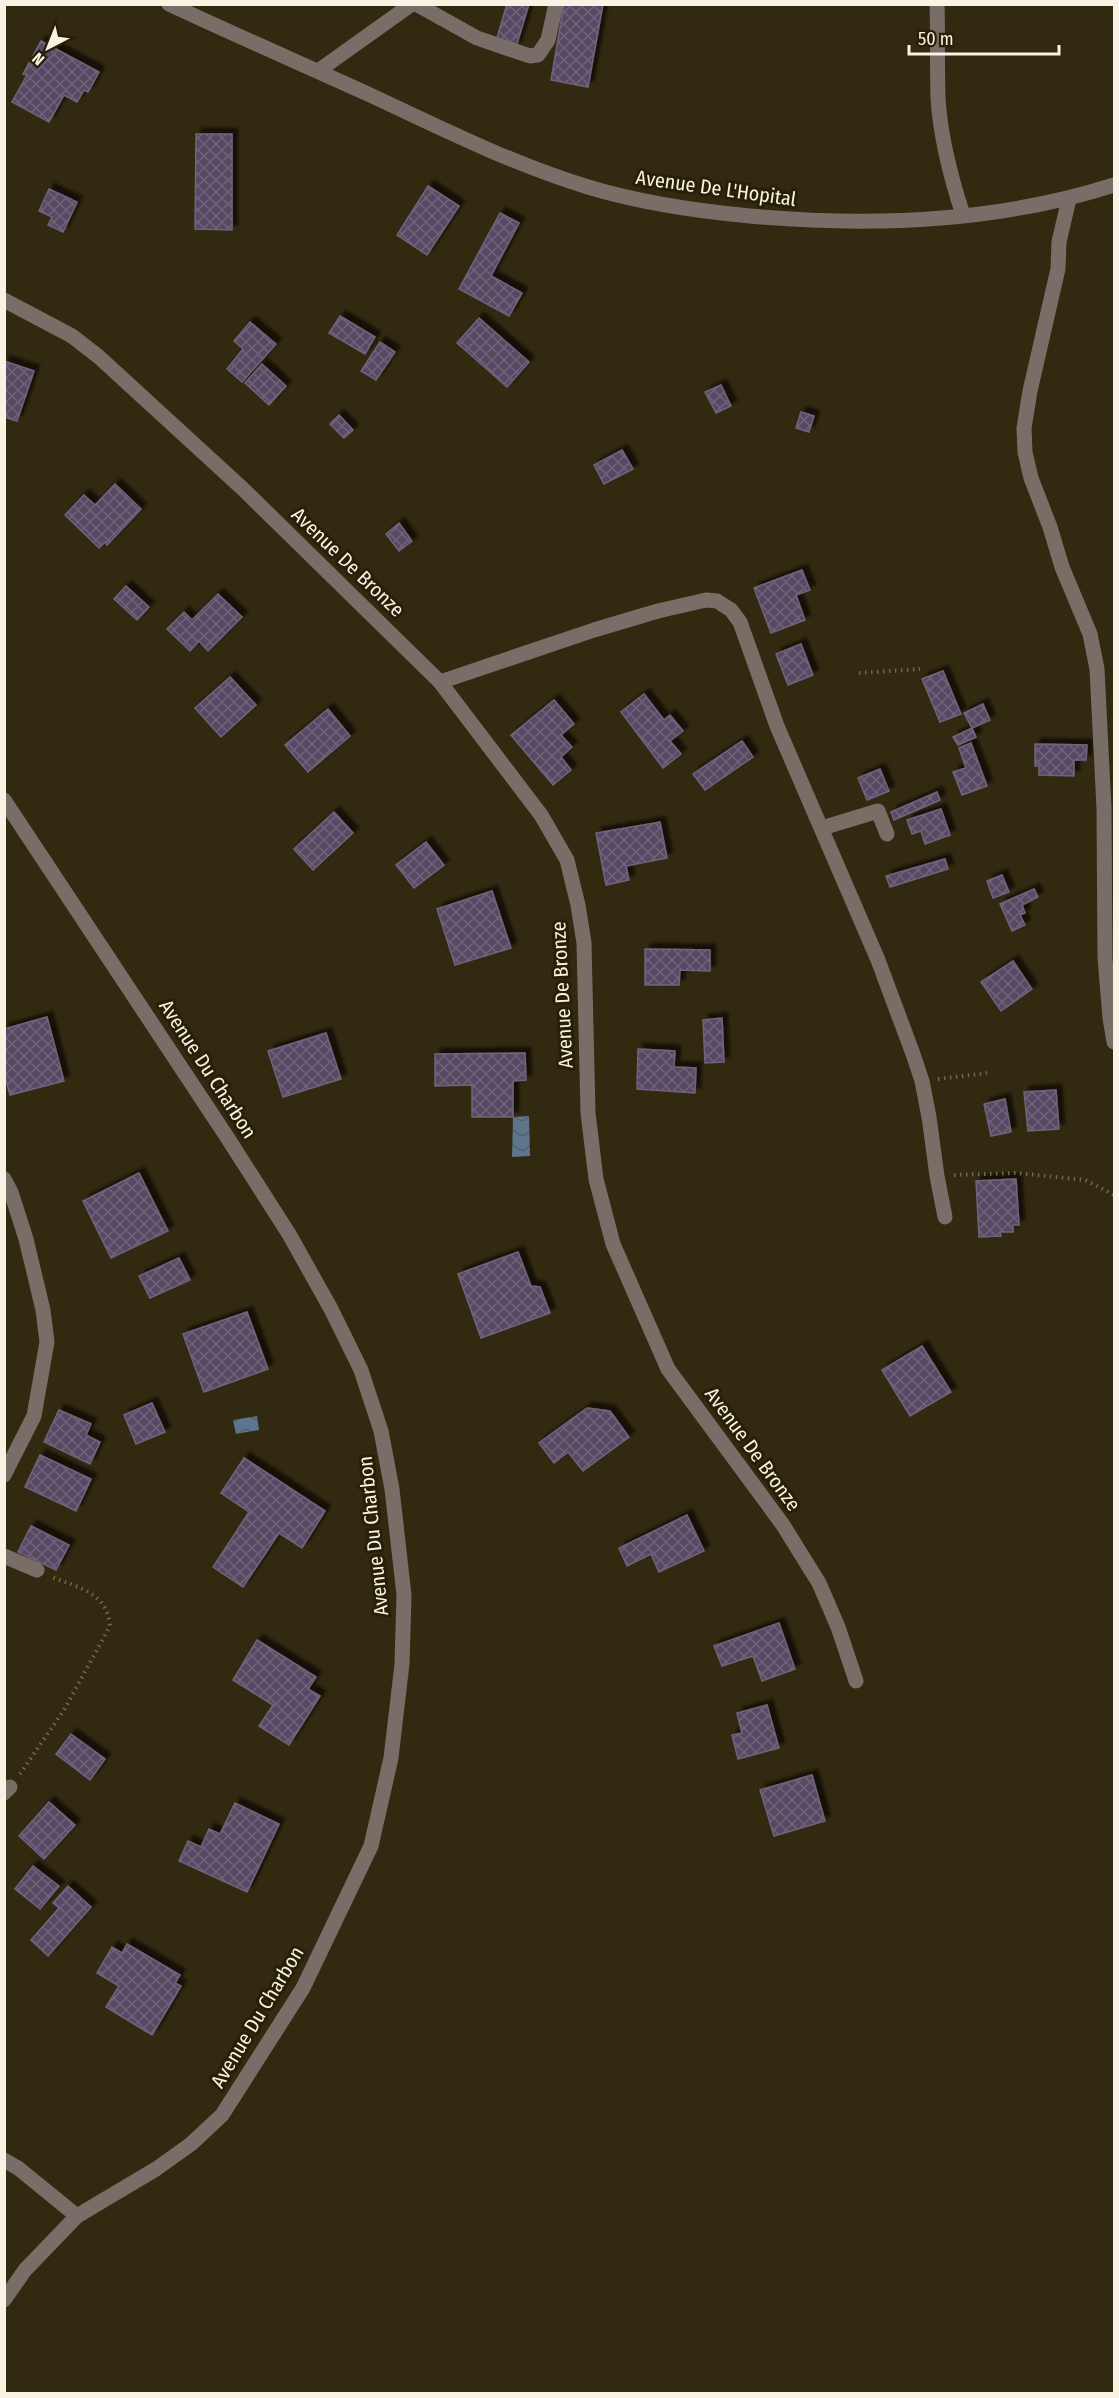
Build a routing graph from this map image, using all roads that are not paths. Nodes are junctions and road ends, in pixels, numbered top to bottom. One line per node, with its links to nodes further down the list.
1 (169, 4): 5 (street, Avenue De L'Hopital)
2 (414, 4): 3 (street); 5 (street)
3 (556, 4)
4 (937, 4): 8 (street)
5 (318, 71): 8 (street, Avenue De L'Hopital)
6 (1114, 185): 7 (street, Avenue De L'Hopital)
7 (1069, 199): 8 (street, Avenue De L'Hopital); 14 (street)
8 (963, 215)
9 (4, 300): 10 (street, Avenue De Bronze)
10 (440, 682): 12 (street); 20 (street, Avenue De Bronze)
11 (4, 800): 22 (street, Avenue Du Charbon)
12 (822, 828): 13 (street); 16 (street)
13 (887, 834)
14 (1114, 1041)
15 (4, 1179): 17 (street)
16 (945, 1217)
17 (4, 1474)
18 (4, 1556): 19 (street)
19 (37, 1570)
20 (856, 1681)
21 (4, 2160): 22 (street)
22 (77, 2216): 23 (street, Avenue Du Charbon)
23 (7, 2292)

